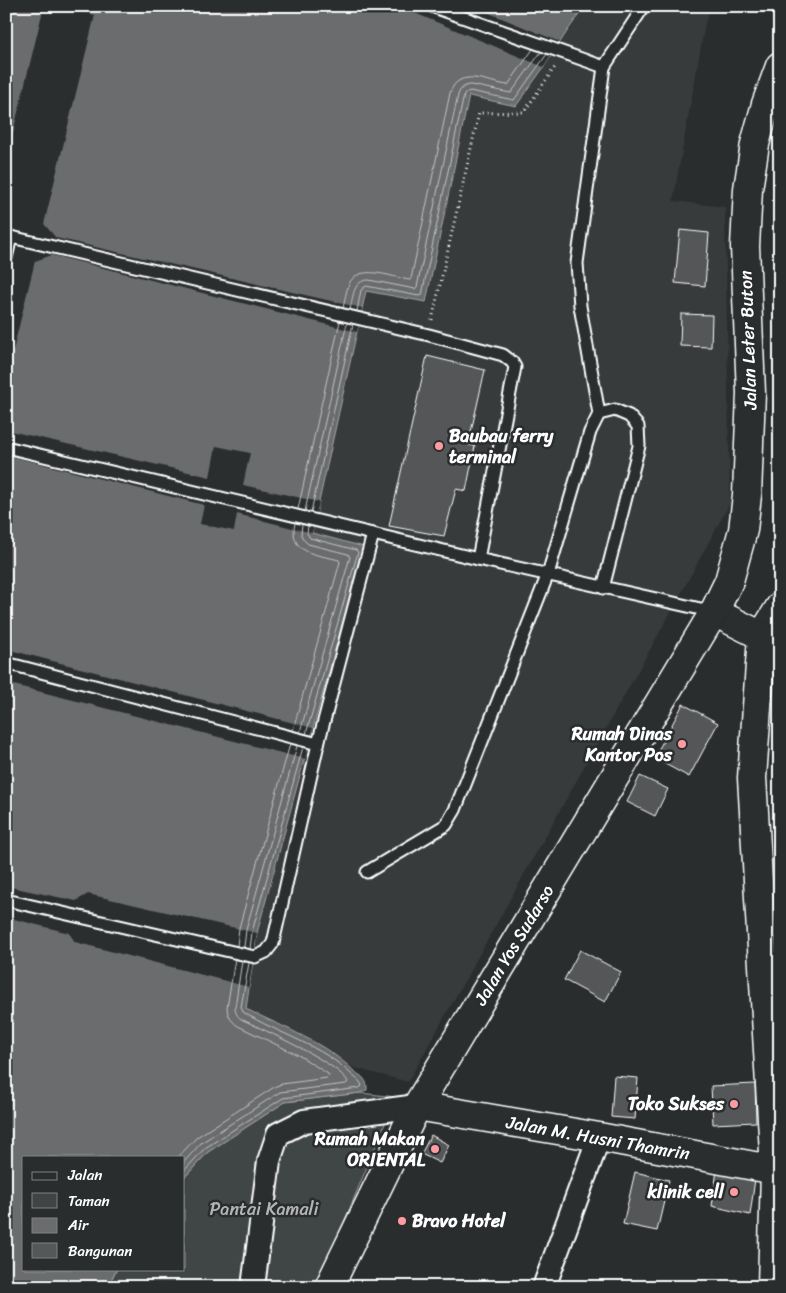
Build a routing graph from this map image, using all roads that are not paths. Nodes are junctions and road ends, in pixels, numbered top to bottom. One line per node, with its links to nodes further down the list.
1 (431, 6): 4 (lane)
2 (644, 6): 4 (lane)
3 (780, 66): 13 (main road, Jalan Leter Buton)
4 (604, 67): 6 (lane)
5 (6, 258): 9 (lane)
6 (599, 414): 10 (lane); 11 (lane)
7 (6, 447): 8 (lane)
8 (372, 534): 9 (lane); 16 (lane)
9 (478, 559): 10 (lane)
10 (548, 574): 11 (lane); 17 (lane)
11 (602, 588): 13 (lane)
12 (780, 607): 14 (main road)
13 (714, 612): 14 (main road); 19 (main road, Jalan Yos Sudarso)
14 (771, 640): 21 (main road)
15 (6, 664): 16 (lane)
16 (318, 744): 18 (lane)
17 (367, 872)
18 (6, 900)
19 (417, 1106): 20 (main road, Jalan M. Husni Thamrin); 22 (street); 23 (main road, Jalan Yos Sudarso)
20 (599, 1137): 21 (main road, Jalan M. Husni Thamrin); 24 (street)
21 (777, 1170): 25 (main road)
22 (253, 1287)
23 (329, 1287)
24 (544, 1287)
25 (772, 1287)

